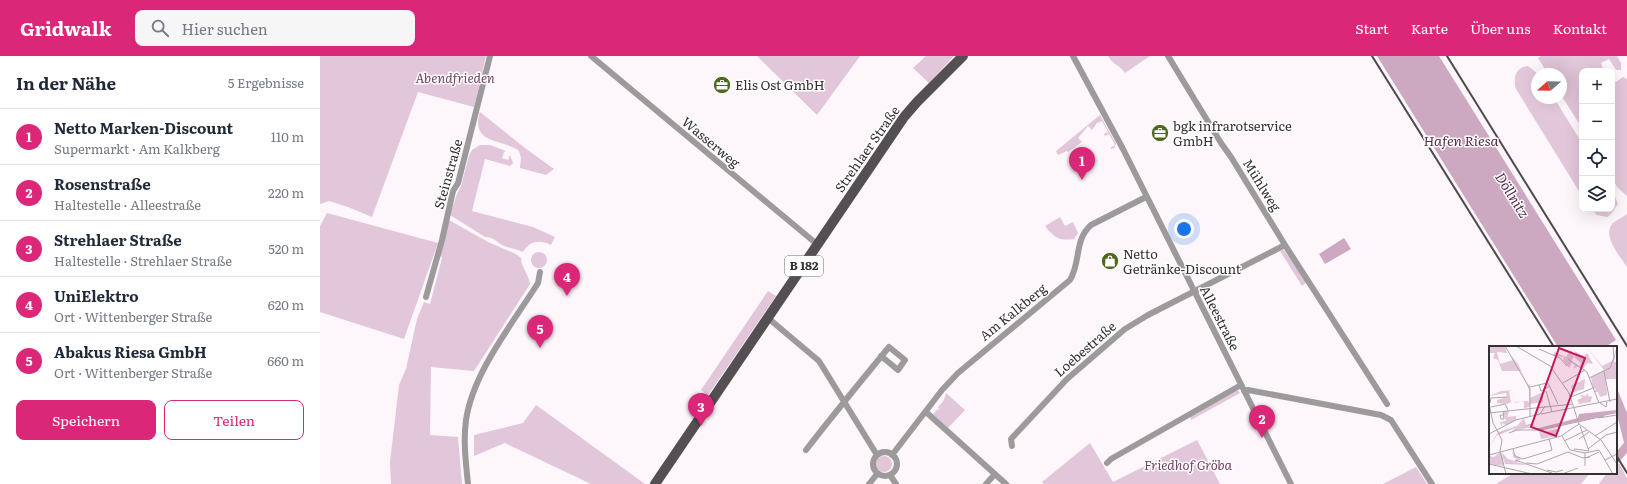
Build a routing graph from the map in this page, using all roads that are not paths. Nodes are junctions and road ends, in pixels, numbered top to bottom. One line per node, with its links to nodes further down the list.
1 (490, 56): 11 (street, Steinstraße)
2 (591, 56): 7 (street, Wasserweg)
3 (963, 56): 7 (main road, Strehlaer Straße / B 182)
4 (1073, 56): 6 (street, Alleestraße)
5 (1168, 56): 8 (street, Mühlweg)
6 (1146, 197): 10 (street, Alleestraße); 18 (street, Am Kalkberg)
7 (818, 245): 12 (main road, Strehlaer Straße / B 182)
8 (1285, 245): 10 (street); 17 (street, Mühlweg)
9 (540, 272): 27 (street)
10 (1194, 291): 14 (street, Alleestraße); 19 (street, Loebestraße)
11 (426, 297)
12 (768, 318): 16 (street); 28 (main road, Strehlaer Straße / B 182)
13 (880, 356): 16 (street)
14 (1241, 385): 15 (street, Alleestraße); 23 (street)
15 (1244, 391): 33 (street, Alleestraße); 34 (street)
16 (844, 401): 20 (street); 21 (street)
17 (1387, 404)
18 (926, 412): 22 (street, Am Kalkberg); 25 (street)
19 (1012, 446)
20 (806, 450)
21 (877, 455): 22 (street); 24 (street)
22 (892, 455): 26 (street)
23 (1107, 463)
24 (877, 474): 26 (street); 29 (street)
25 (995, 474): 31 (street); 32 (street)
26 (890, 475): 30 (street)
27 (468, 484)
28 (655, 484)
29 (869, 484)
30 (896, 484)
31 (986, 484)
32 (1006, 484)
33 (1291, 484)
34 (1432, 484)

